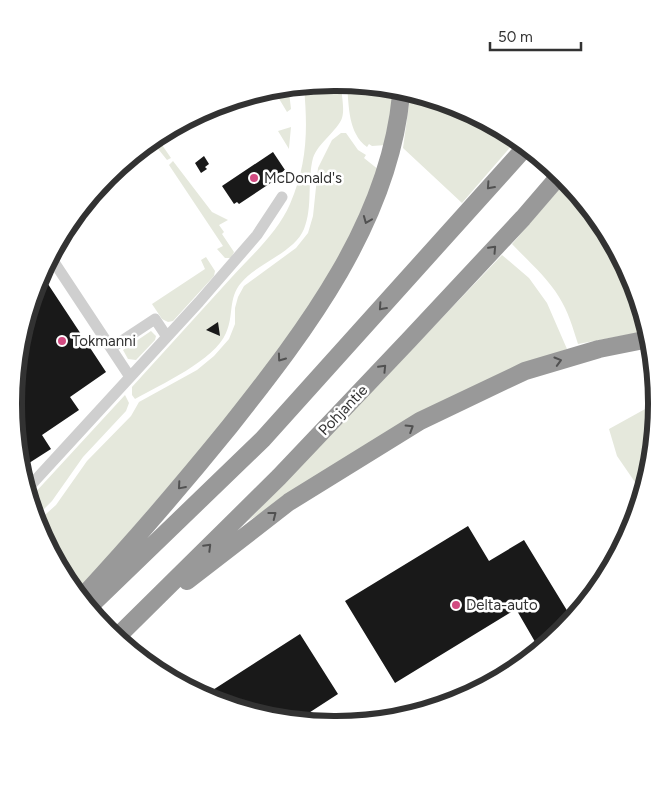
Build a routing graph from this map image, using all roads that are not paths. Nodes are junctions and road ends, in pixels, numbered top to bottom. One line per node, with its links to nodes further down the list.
1 (401, 98): 11 (highway, one-way to 11)
2 (521, 153): 12 (highway, one-way to 12)
3 (554, 182): 13 (highway, Pohjantie, one-way to 3)
4 (282, 197): 6 (street)
5 (55, 265): 8 (street)
6 (167, 337): 8 (street); 9 (street)
7 (641, 341): 14 (highway, one-way to 7)
8 (111, 348): 9 (street)
9 (130, 377): 10 (street)
10 (33, 483)
11 (86, 592)
12 (93, 602)
13 (123, 632)
14 (123, 632)

